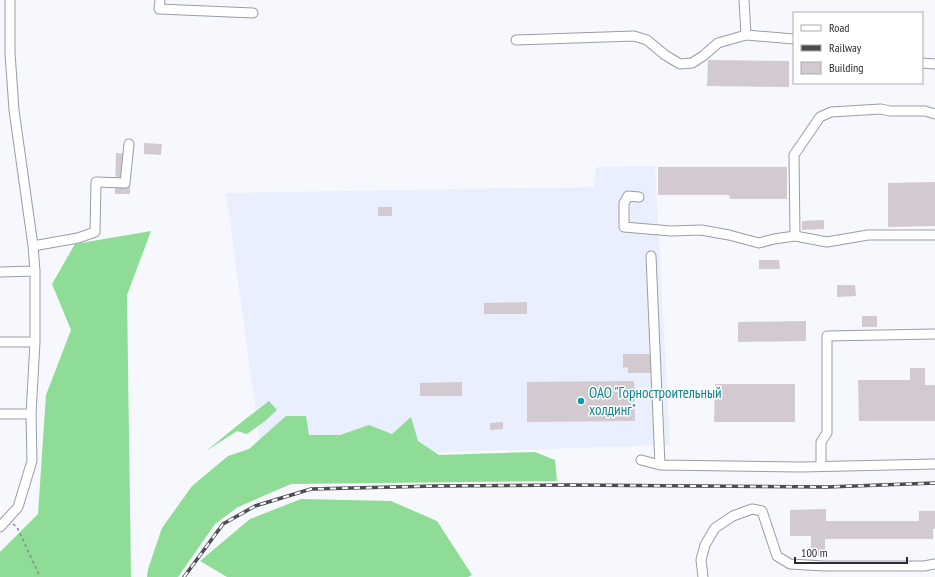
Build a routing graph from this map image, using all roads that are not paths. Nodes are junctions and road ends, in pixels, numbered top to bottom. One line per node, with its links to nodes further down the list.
1 (10, 0): 15 (street)
2 (160, 0): 4 (street)
3 (744, 0): 5 (street)
4 (253, 13)
5 (746, 35): 6 (street); 7 (street)
6 (793, 39)
7 (516, 40)
8 (923, 63): 9 (street)
9 (935, 64)
10 (935, 114): 14 (street)
11 (129, 144): 15 (street)
12 (639, 197): 14 (street)
13 (935, 235): 14 (street)
14 (795, 236)
15 (33, 246): 17 (street)
16 (651, 256): 26 (street)
17 (35, 271): 18 (street); 21 (street)
18 (0, 272)
19 (935, 334): 27 (street)
20 (0, 342): 21 (street)
21 (35, 342): 23 (street)
22 (0, 414): 23 (street)
23 (32, 414): 28 (street)
24 (641, 460): 26 (street)
25 (935, 464): 27 (street)
26 (660, 465): 27 (street)
27 (821, 466)
28 (0, 528)
29 (935, 564): 30 (street)
30 (703, 577)

